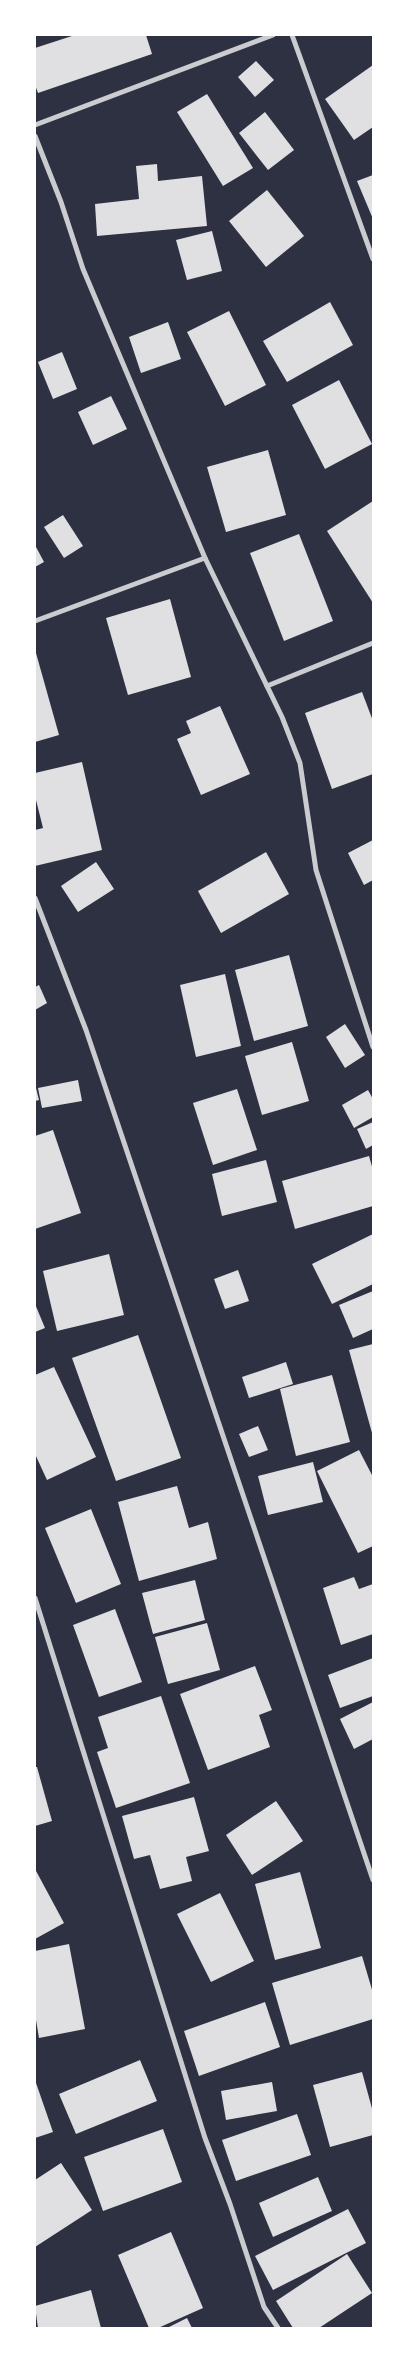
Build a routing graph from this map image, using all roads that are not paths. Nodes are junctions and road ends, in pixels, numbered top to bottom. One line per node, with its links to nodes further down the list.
1 (274, 35): 3 (street)
2 (292, 35): 5 (street)
3 (35, 126)
4 (35, 136): 6 (street)
5 (373, 259)
6 (205, 558): 7 (street); 9 (street)
7 (35, 621)
8 (373, 643): 9 (street)
9 (267, 686): 11 (street)
10 (35, 898): 13 (street)
11 (373, 1047)
12 (35, 1598): 14 (street)
13 (373, 1880)
14 (278, 2328)

